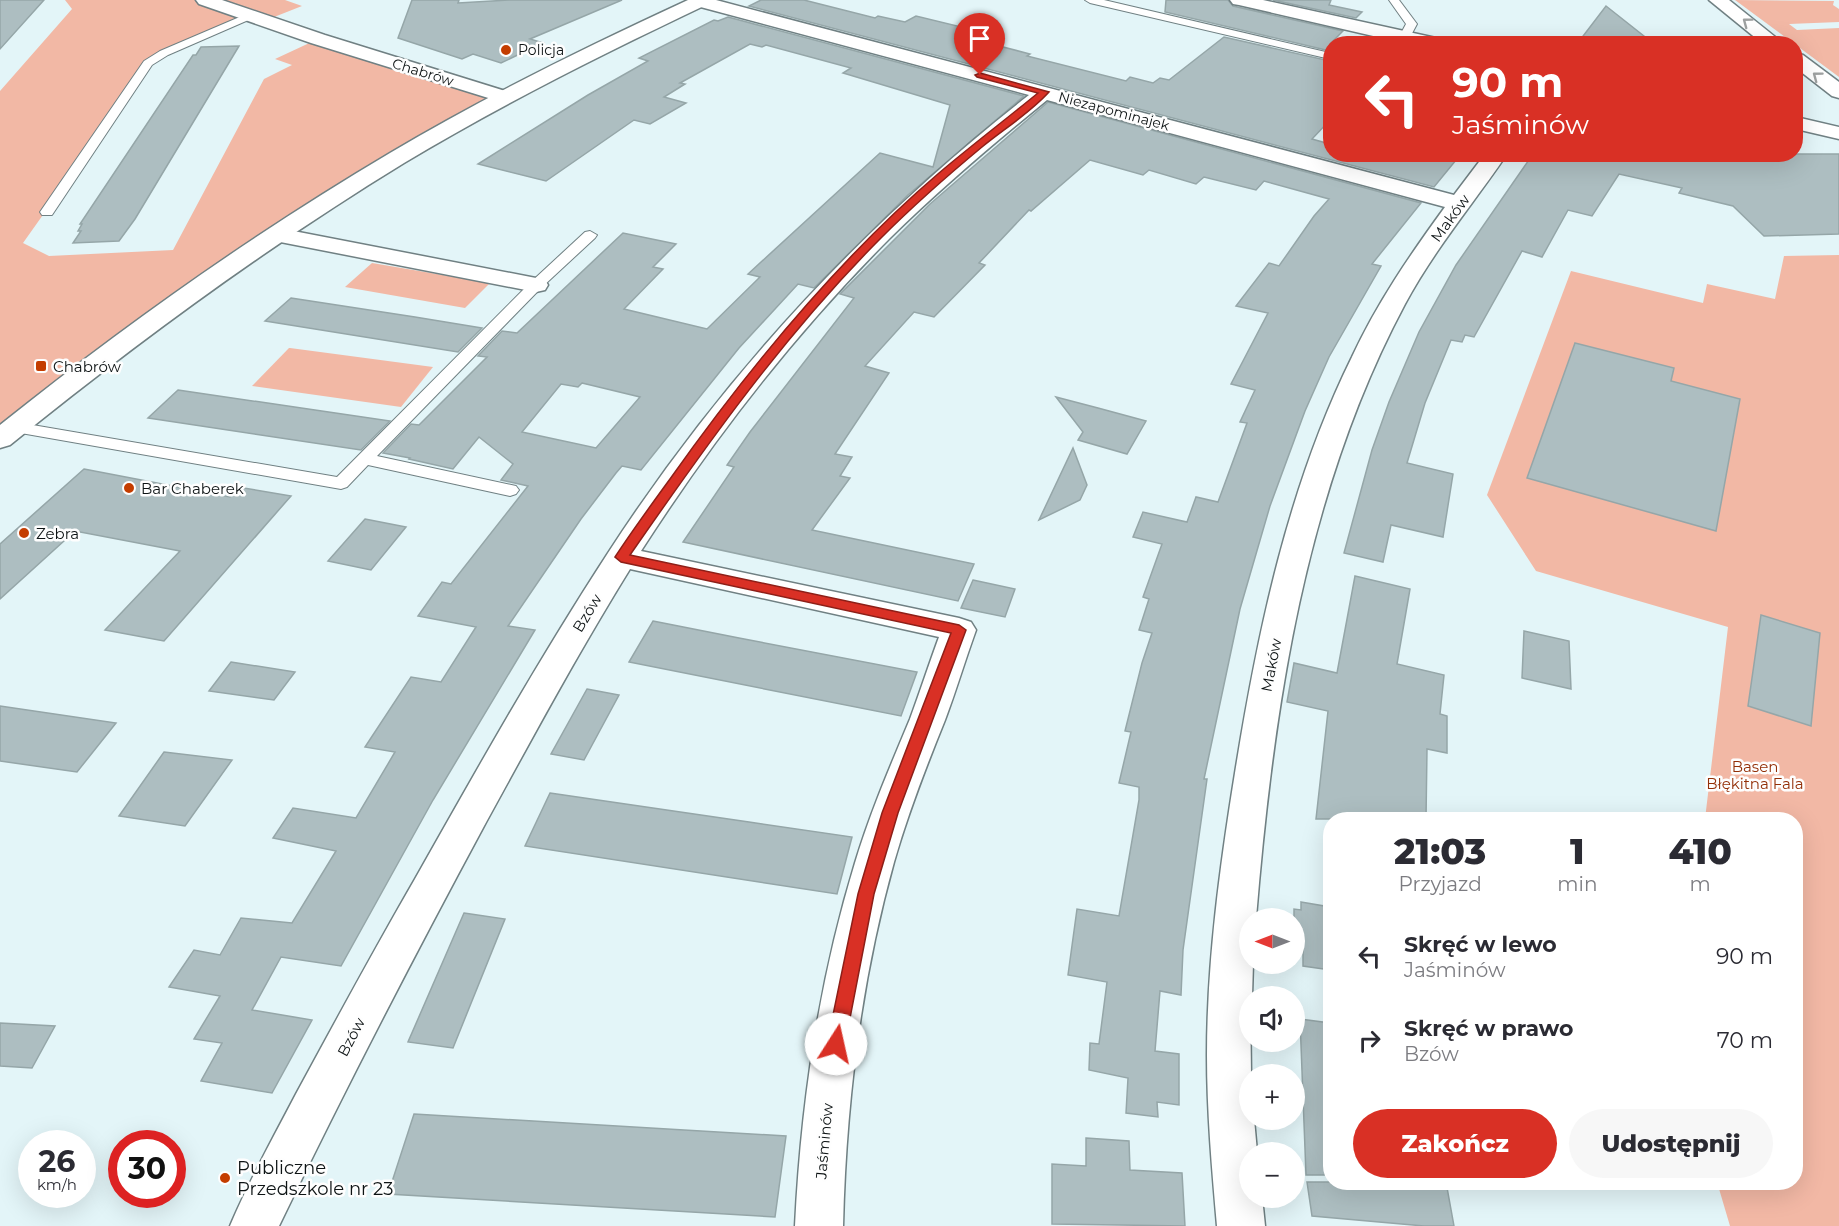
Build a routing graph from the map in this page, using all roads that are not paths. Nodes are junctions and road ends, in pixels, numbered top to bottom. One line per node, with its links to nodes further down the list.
1 (205, 0): 7 (street, Chabrów)
2 (1090, 0): 11 (lane)
3 (1239, 0): 8 (street)
4 (1394, 0): 9 (lane)
5 (1718, 0): 10 (street, one-way to 5)
6 (701, 1): 13 (street, Niezapominajek); 15 (street)
7 (249, 16): 15 (street, Chabrów); 20 (lane)
8 (1401, 36)
9 (1406, 36)
10 (1765, 36)
11 (1323, 54)
12 (1803, 64): 14 (street, one-way to 12)
13 (1045, 92): 19 (street, Niezapominajek); 27 (street, Bzów)
14 (1839, 92)
15 (505, 97): 21 (street)
16 (1803, 125): 17 (street)
17 (1839, 133)
18 (1491, 162): 19 (street, Maków)
19 (1460, 204): 30 (street, Maków)
20 (47, 212)
21 (278, 235): 23 (street); 24 (street)
22 (590, 235): 23 (lane)
23 (536, 285): 25 (lane)
24 (7, 433): 25 (lane)
25 (364, 459): 26 (lane)
26 (510, 490)
27 (621, 557): 28 (street, Bzów); 29 (street, Jaśminów)
28 (254, 1226)
29 (819, 1226)
30 (1241, 1226)

